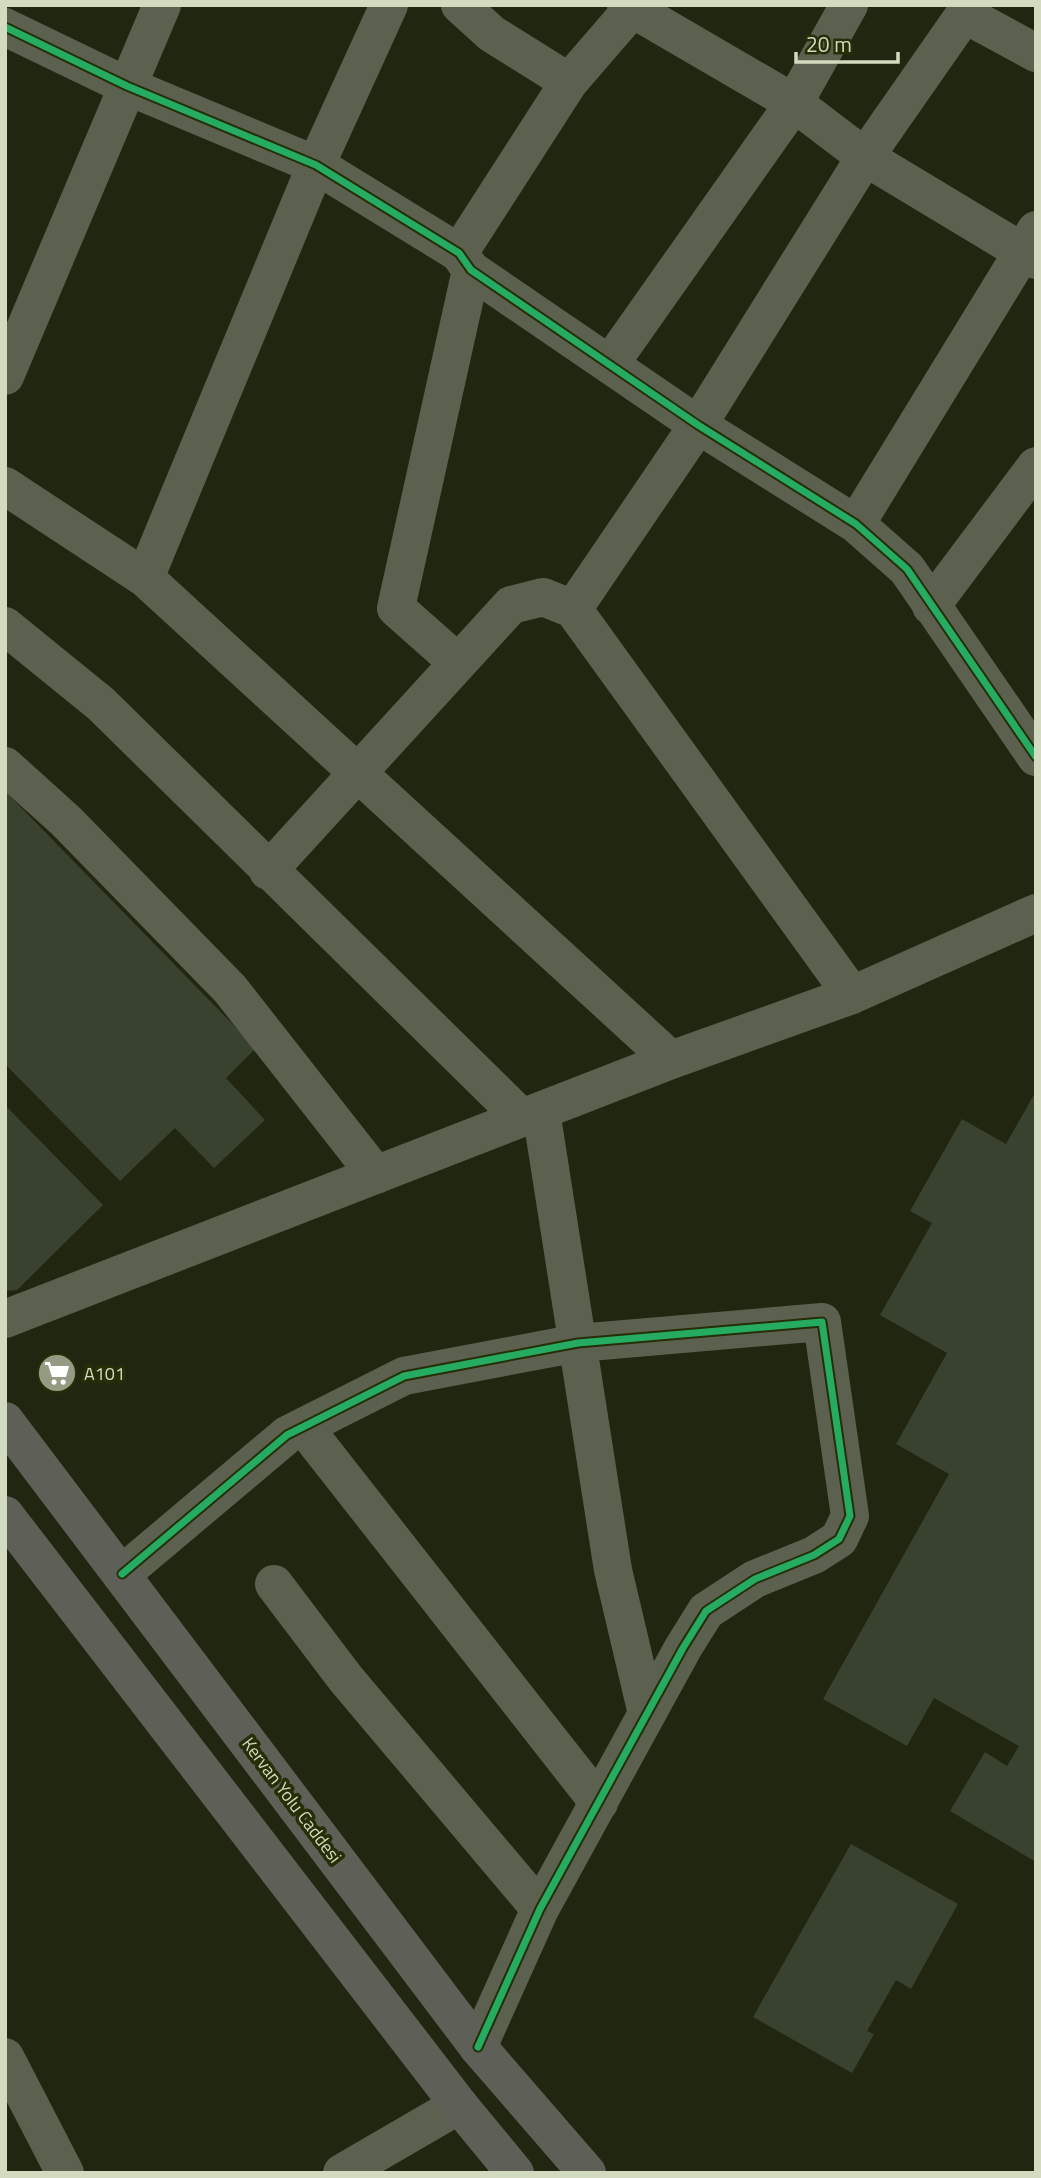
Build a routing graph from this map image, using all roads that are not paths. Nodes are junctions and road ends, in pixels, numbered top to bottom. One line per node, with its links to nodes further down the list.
1 (162, 5): 10 (street)
2 (389, 5): 13 (street)
3 (460, 5): 9 (street)
4 (849, 5): 11 (street)
5 (629, 7): 9 (street); 11 (street)
6 (969, 10): 8 (street); 12 (street)
7 (5, 27): 10 (street)
8 (1036, 53)
9 (569, 82): 15 (street)
10 (127, 86): 13 (street); 17 (street)
11 (794, 103): 12 (street); 16 (street)
12 (865, 157): 14 (street); 18 (street)
13 (316, 165): 15 (street); 22 (street)
14 (1031, 248): 21 (street)
15 (465, 261): 16 (street); 26 (street)
16 (610, 364): 18 (street)
17 (5, 376)
18 (698, 425): 21 (street); 24 (street)
19 (1036, 466): 23 (street)
20 (5, 486): 22 (street)
21 (856, 524): 23 (street)
22 (145, 578): 29 (street)
23 (932, 606): 27 (street)
24 (573, 609): 26 (street); 32 (street)
25 (5, 626): 30 (street)
26 (458, 663): 29 (street)
27 (1036, 757)
28 (5, 766): 35 (street)
29 (359, 772): 30 (street); 33 (street)
30 (268, 871): 34 (street)
31 (1036, 913): 32 (street)
32 (852, 995): 33 (street)
33 (671, 1060): 34 (street)
34 (532, 1115): 35 (street); 37 (street)
35 (376, 1175): 36 (street)
36 (5, 1319)
37 (578, 1343): 39 (street); 43 (street); 43 (street)
38 (5, 1421): 41 (main road, Kervan Yolu Caddesi)
39 (304, 1427): 41 (street); 44 (street)
40 (5, 1515): 48 (main road)
41 (122, 1574): 46 (main road, Kervan Yolu Caddesi)
42 (274, 1584): 45 (street)
43 (647, 1714): 44 (street)
44 (599, 1802): 45 (street)
45 (540, 1909): 46 (street)
46 (478, 2047): 52 (main road, Kervan Yolu Caddesi)
47 (5, 2057): 49 (street)
48 (458, 2105): 50 (street); 51 (main road)
49 (65, 2173)
50 (342, 2173)
51 (515, 2173)
52 (587, 2173)

